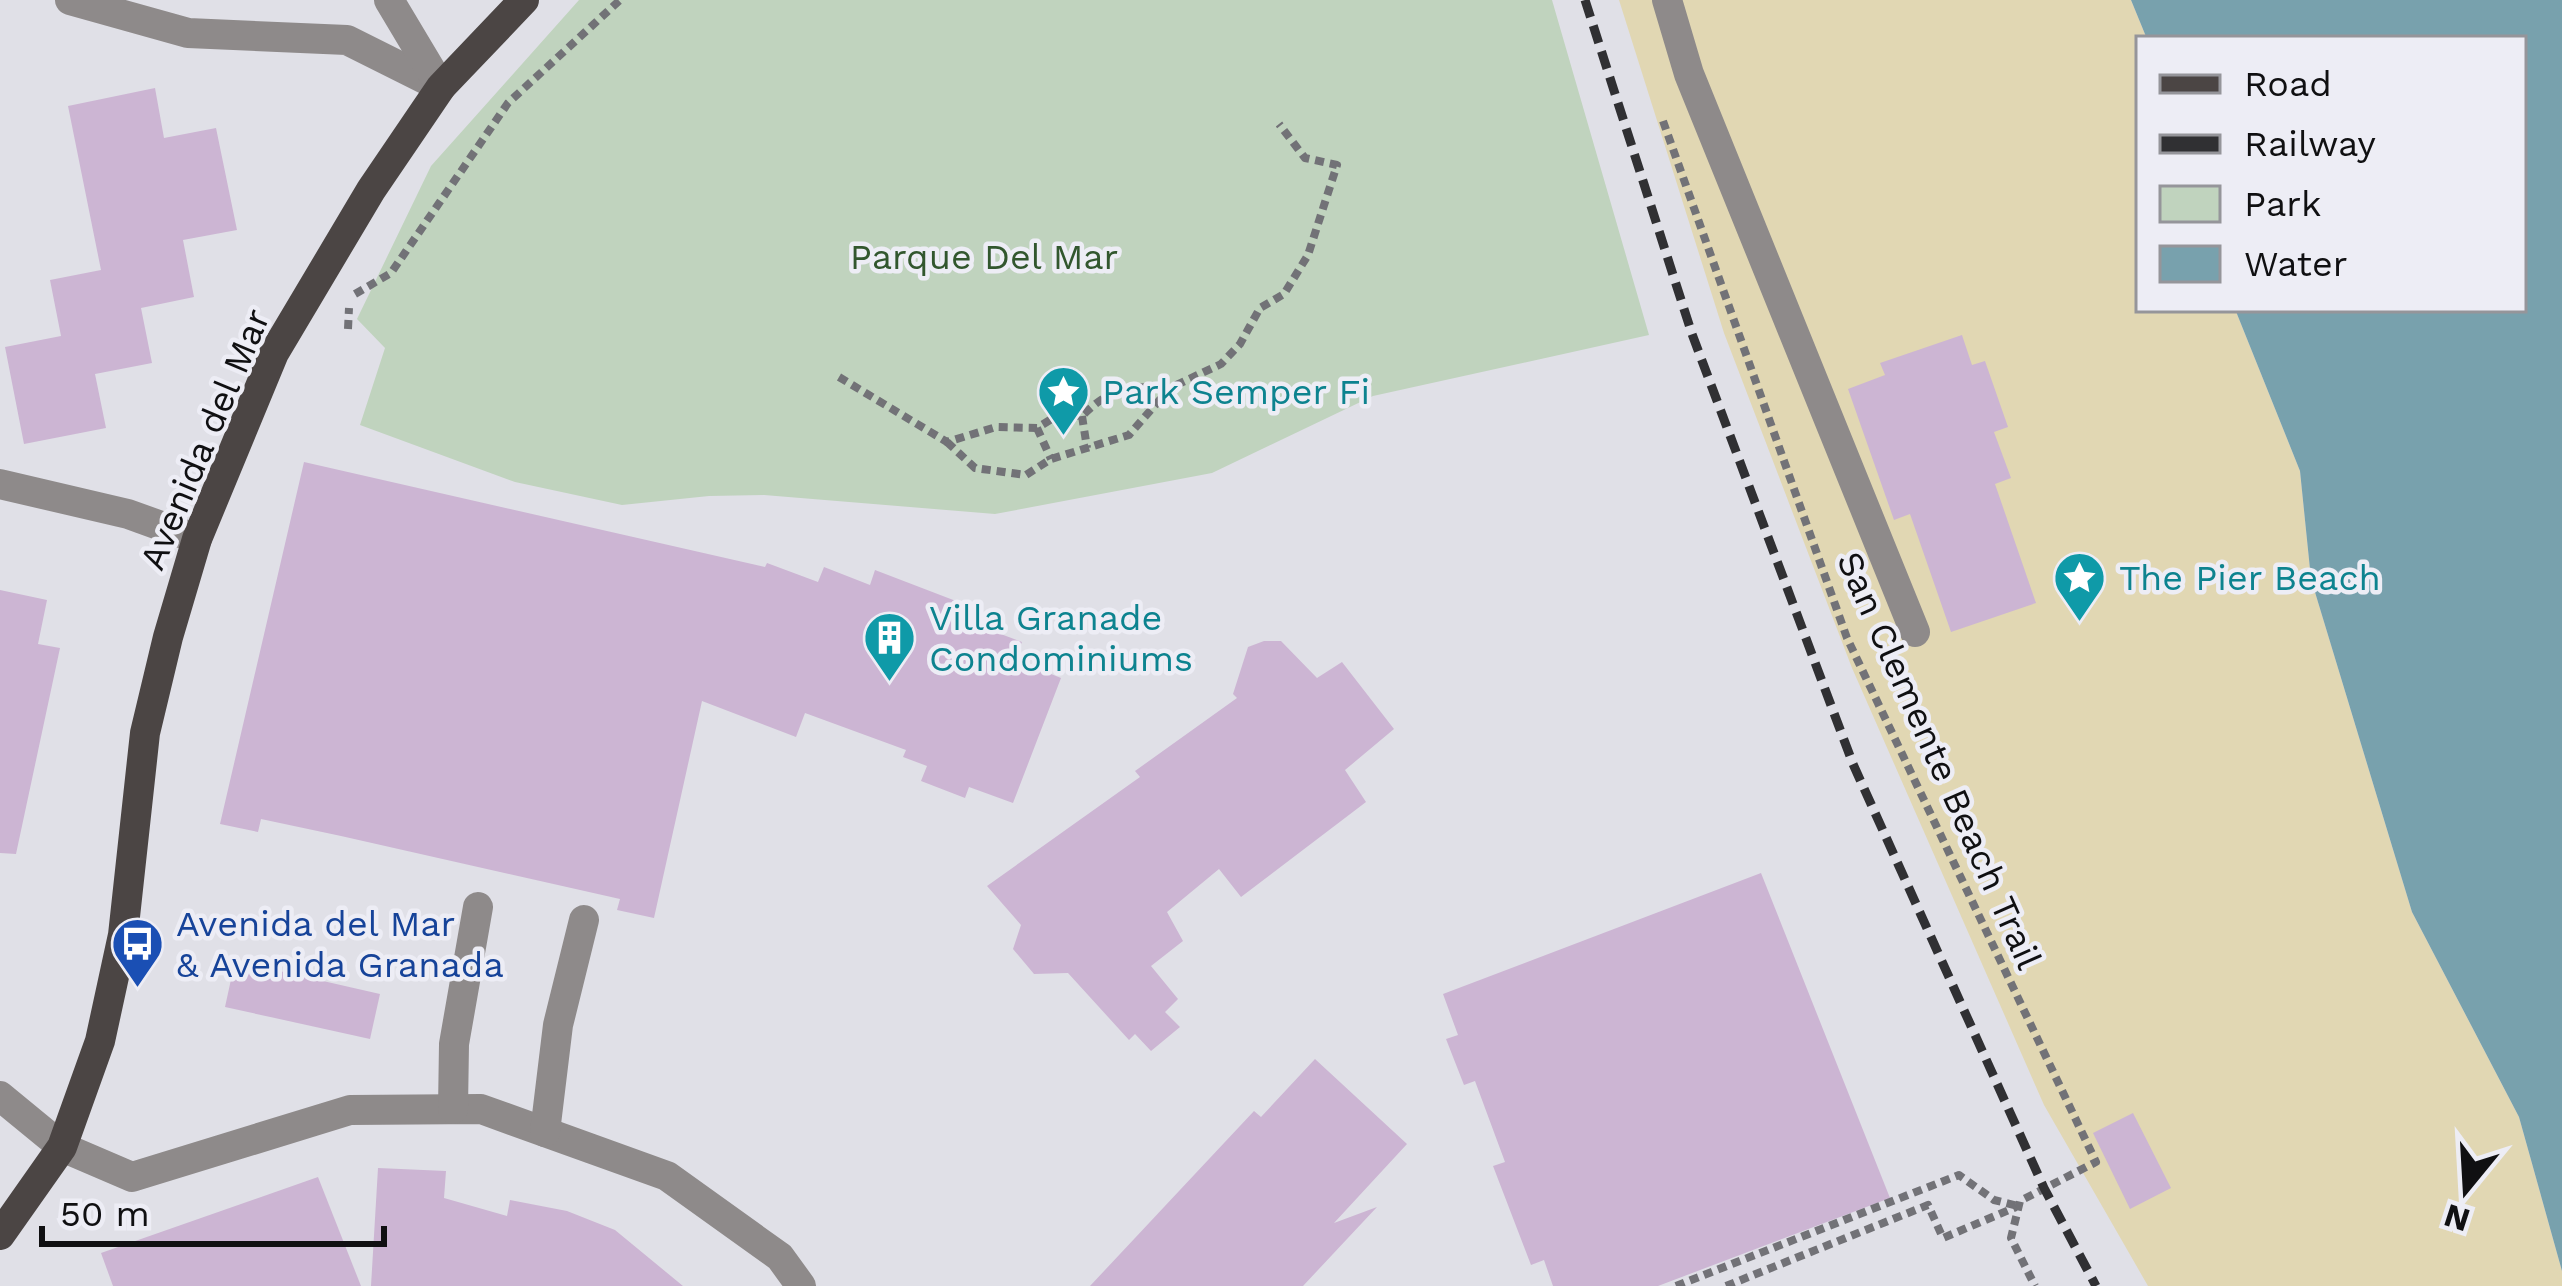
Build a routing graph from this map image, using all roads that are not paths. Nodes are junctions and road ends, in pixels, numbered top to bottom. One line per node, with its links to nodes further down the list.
1 (70, 0): 5 (street)
2 (389, 0): 5 (street)
3 (524, 0): 5 (main road, Avenida del Mar)
4 (1667, 0): 8 (street)
5 (441, 87): 7 (main road, Avenida del Mar)
6 (0, 484): 7 (street)
7 (196, 539): 14 (main road, Avenida del Mar)
8 (1915, 632)
9 (478, 907): 12 (street)
10 (584, 920): 13 (street)
11 (0, 1096): 14 (street)
12 (453, 1109): 13 (street); 14 (street)
13 (545, 1132): 16 (street)
14 (62, 1148): 15 (main road, Avenida del Mar)
15 (0, 1235)
16 (793, 1282)

